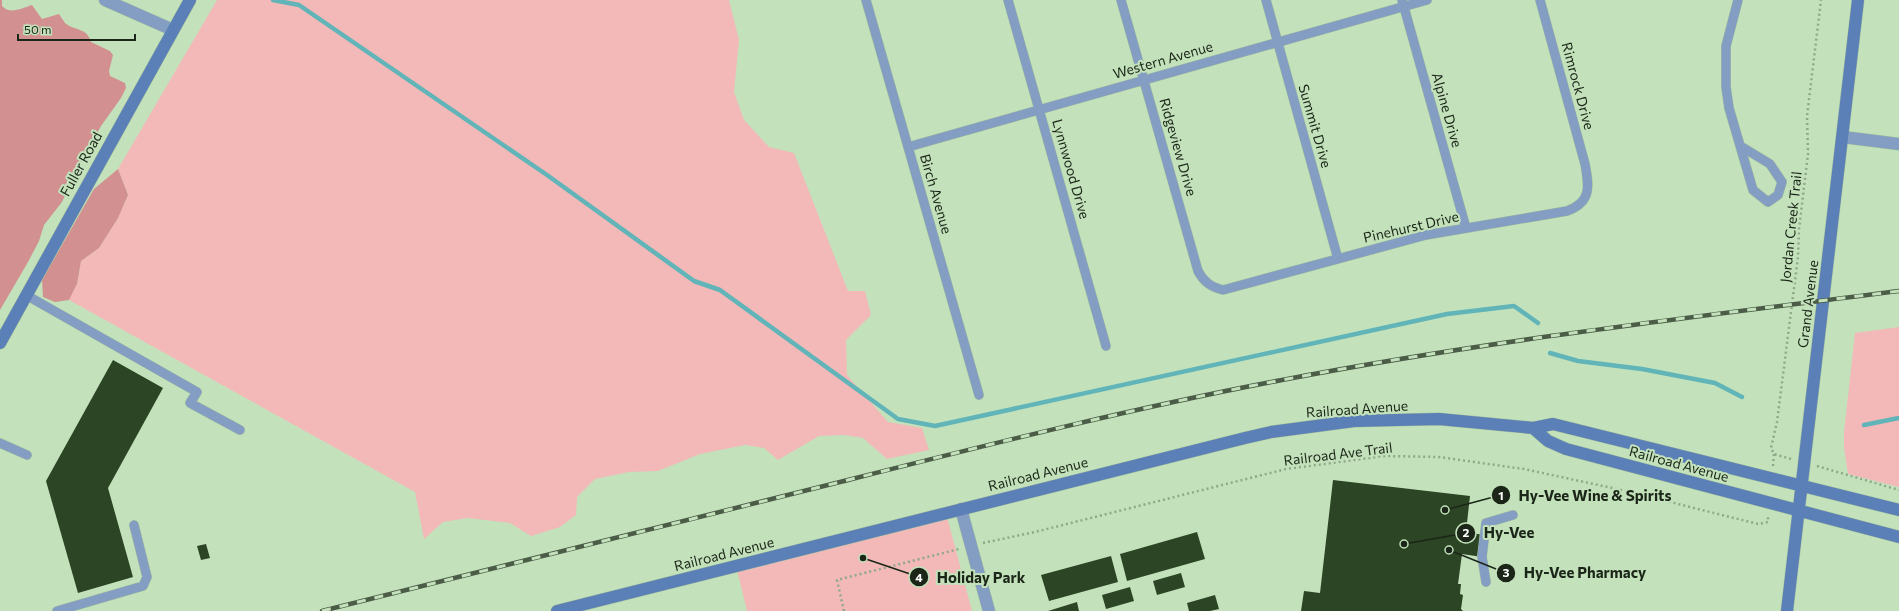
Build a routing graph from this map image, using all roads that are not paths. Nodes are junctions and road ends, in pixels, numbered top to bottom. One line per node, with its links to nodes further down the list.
1 (105, 0): 12 (street)
2 (190, 0): 12 (main road, Fuller Road)
3 (866, 0): 18 (lane, Birch Avenue)
4 (1008, 0): 15 (lane, Lynnwood Drive)
5 (1121, 0): 14 (lane, Ridgeview Drive)
6 (1266, 0): 13 (lane, Summit Drive)
7 (1427, 0): 11 (lane, Western Avenue)
8 (1540, 0): 20 (lane, Rimrock Drive)
9 (1738, 0): 19 (lane)
10 (1858, 0): 16 (main road, Grand Avenue)
11 (1403, 3): 13 (lane, Western Avenue); 21 (lane, Alpine Drive)
12 (173, 30): 24 (main road, Fuller Road)
13 (1277, 42): 14 (lane, Western Avenue); 22 (lane, Summit Drive)
14 (1144, 80): 15 (lane, Western Avenue); 23 (lane, Ridgeview Drive)
15 (1039, 110): 18 (lane, Western Avenue); 26 (lane, Lynnwood Drive)
16 (1843, 137): 17 (street); 32 (main road, Grand Avenue)
17 (1899, 144)
18 (908, 147): 27 (lane, Birch Avenue)
19 (1742, 147): 19 (lane)
20 (1588, 180): 21 (lane, Pinehurst Drive)
21 (1466, 228): 22 (lane, Pinehurst Drive)
22 (1338, 259): 23 (lane, Pinehurst Drive)
23 (1223, 290)
24 (26, 296): 25 (main road, Fuller Road); 29 (lane)
25 (0, 343)
26 (1106, 346)
27 (978, 395)
28 (1533, 428): 32 (main road, Railroad Avenue); 33 (main road, Railroad Avenue); 35 (main road, Railroad Avenue)
29 (240, 430)
30 (0, 443): 31 (lane)
31 (27, 455)
32 (1802, 486): 34 (main road, Railroad Avenue); 35 (main road, Grand Avenue)
33 (961, 509): 41 (main road, Railroad Avenue); 42 (street)
34 (1899, 510)
35 (1800, 511): 38 (main road, Railroad Avenue); 43 (main road, Grand Avenue)
36 (1513, 515): 39 (lane)
37 (134, 525): 40 (lane)
38 (1899, 537)
39 (1486, 582)
40 (57, 611)
41 (557, 611)
42 (989, 611)
43 (1787, 611)

